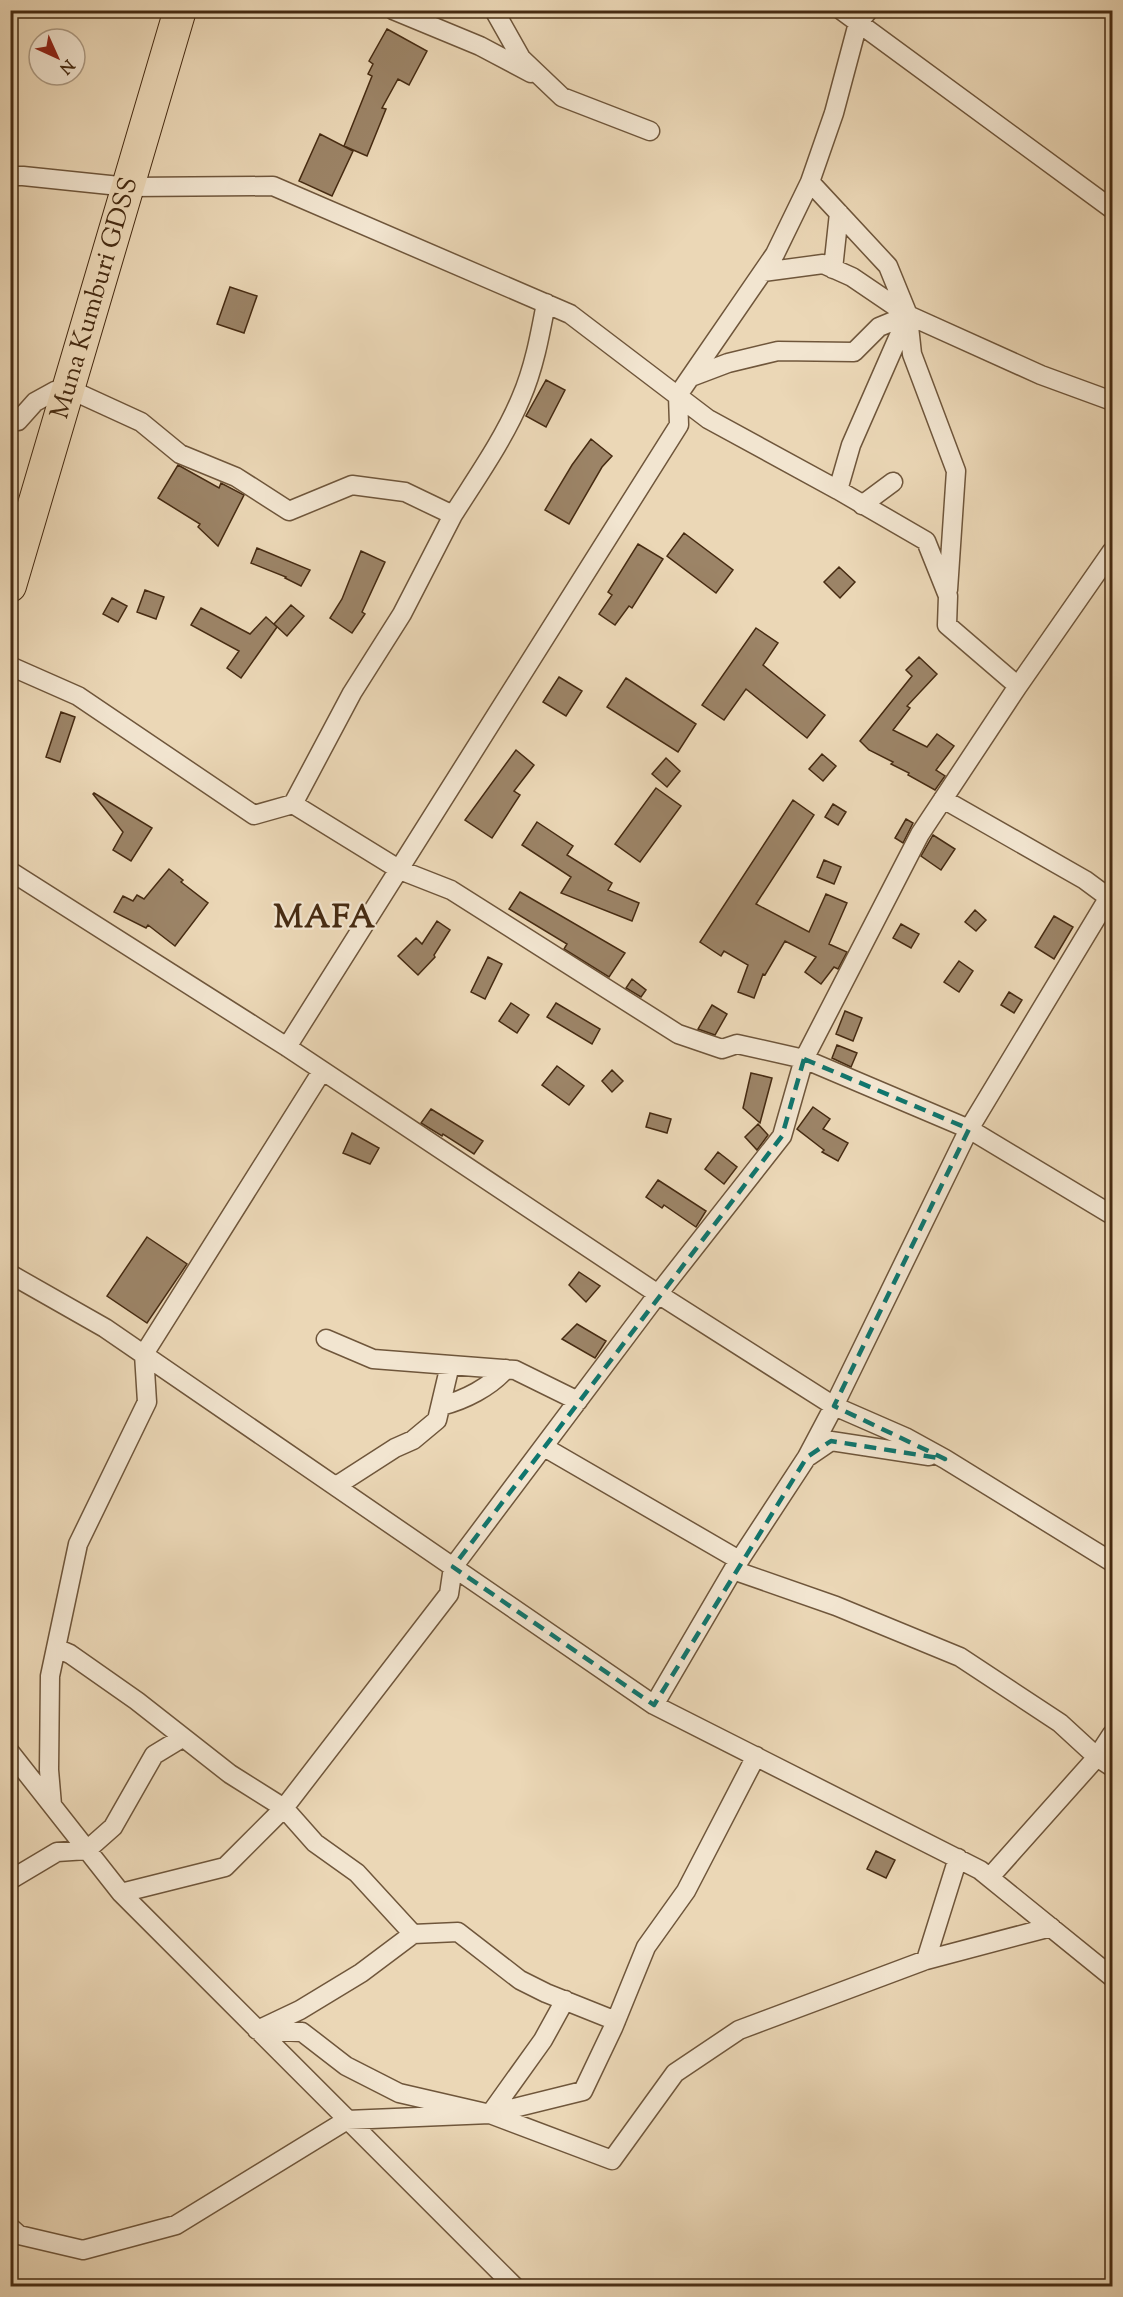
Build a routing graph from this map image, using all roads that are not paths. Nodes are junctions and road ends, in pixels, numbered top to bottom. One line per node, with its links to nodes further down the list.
1 (180, 10): 10 (highway, Muna Kumburi GDSS)
2 (393, 10): 6 (street)
3 (494, 10): 6 (street)
4 (841, 10): 5 (street)
5 (864, 17): 9 (street); 11 (street)
6 (544, 80): 7 (street)
7 (650, 131)
8 (10, 176): 10 (street)
9 (810, 182): 12 (street); 14 (street)
10 (129, 187): 15 (street); 18 (highway, Muna Kumburi GDSS)
11 (1113, 209)
12 (839, 213): 13 (street); 16 (street)
13 (833, 269): 14 (street); 16 (street)
14 (763, 272): 17 (street)
15 (546, 303): 19 (street); 25 (street)
16 (908, 315): 17 (street); 20 (street); 23 (street); 28 (street)
17 (691, 377): 19 (street)
18 (69, 389): 21 (street); 25 (street); 27 (highway, Muna Kumburi GDSS)
19 (678, 395): 23 (street); 33 (street)
20 (1113, 401)
21 (10, 419)
22 (892, 482): 24 (street)
23 (838, 490): 24 (street)
24 (862, 504): 28 (street)
25 (453, 515): 32 (street)
26 (1113, 551): 30 (street)
27 (10, 586)
28 (948, 596): 30 (street)
29 (10, 666): 32 (street)
30 (1018, 686): 31 (street)
31 (943, 799): 35 (street); 37 (street)
32 (293, 804): 33 (street)
33 (400, 870): 36 (street); 37 (street)
34 (10, 871): 36 (street)
35 (1111, 896): 39 (street)
36 (287, 1047): 38 (street)
37 (804, 1059): 39 (street); 42 (street)
38 (322, 1071): 42 (street); 44 (street)
39 (969, 1129): 40 (street); 49 (street)
40 (1113, 1215)
41 (10, 1274): 44 (street)
42 (658, 1294): 47 (street); 49 (street)
43 (326, 1339): 45 (street)
44 (144, 1354): 53 (street); 57 (street)
45 (450, 1365): 46 (street); 48 (street)
46 (506, 1369): 47 (street); 48 (street)
47 (578, 1401): 50 (street)
48 (441, 1406): 53 (street)
49 (834, 1406): 51 (street); 52 (street)
50 (544, 1447): 55 (street); 56 (street)
51 (807, 1456): 52 (street); 55 (street)
52 (945, 1459): 54 (street)
53 (336, 1486): 56 (street)
54 (1113, 1562)
55 (736, 1565): 58 (street); 63 (street)
56 (453, 1567): 58 (street); 65 (street)
57 (56, 1648): 60 (street); 64 (street)
58 (654, 1705): 62 (street)
59 (1113, 1734): 63 (street)
60 (182, 1738): 65 (street); 66 (street)
61 (10, 1752): 64 (street)
62 (756, 1756): 67 (street); 76 (street)
63 (1105, 1762): 68 (street)
64 (52, 1805): 66 (street)
65 (284, 1808): 70 (street); 72 (street)
66 (87, 1850): 69 (street); 70 (street)
67 (958, 1858): 68 (street); 73 (street)
68 (990, 1877): 71 (street)
69 (10, 1880)
70 (121, 1893): 77 (street)
71 (1051, 1927): 73 (street); 74 (street)
72 (413, 1934): 75 (street); 77 (street)
73 (926, 1960): 78 (street)
74 (1113, 1977)
75 (565, 2000): 76 (street); 78 (street)
76 (616, 2021): 78 (street)
77 (257, 2030): 78 (street); 79 (street)
78 (489, 2114): 79 (street)
79 (347, 2120): 80 (street); 81 (street)
80 (10, 2227)
81 (514, 2286)

